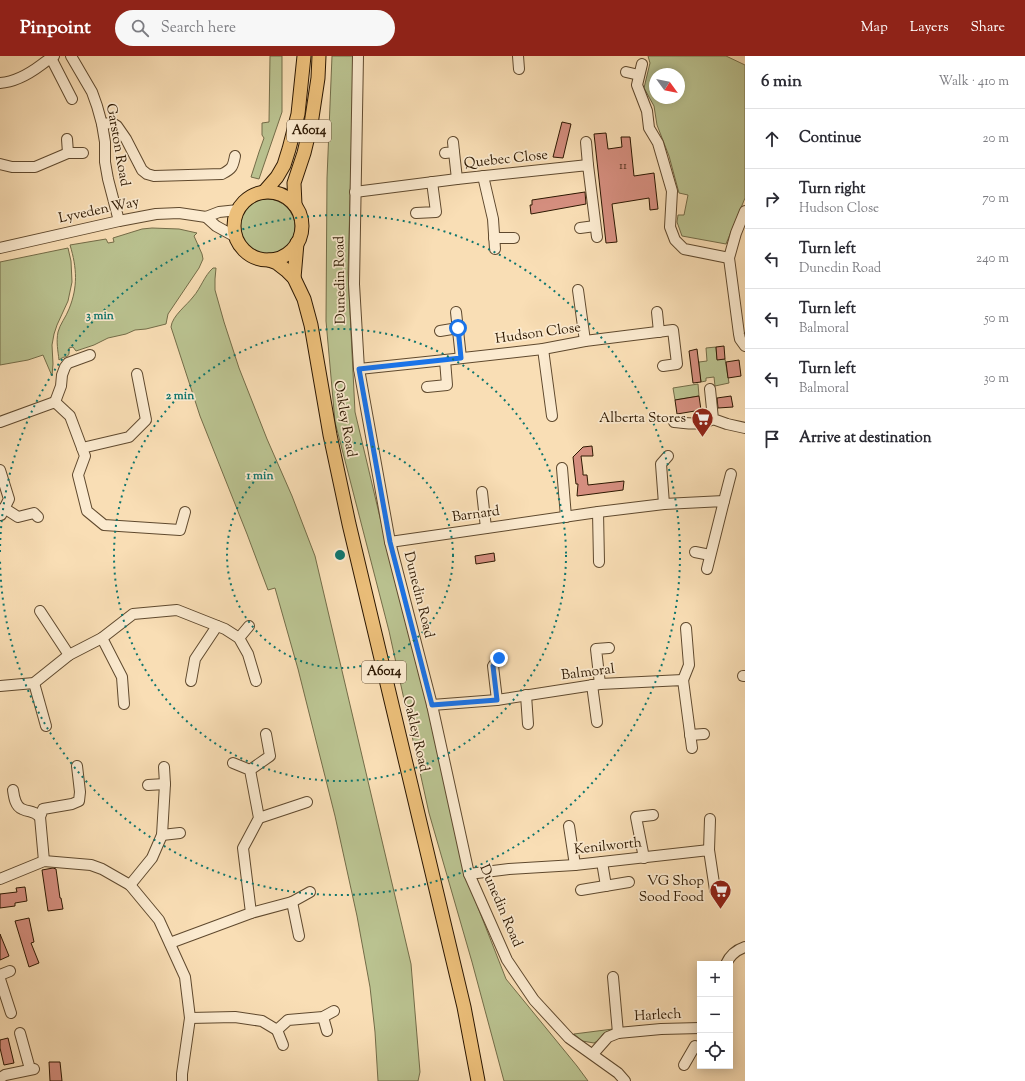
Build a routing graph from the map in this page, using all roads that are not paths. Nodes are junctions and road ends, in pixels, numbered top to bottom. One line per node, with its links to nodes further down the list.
1 (71, 56): 13 (street, Garston Road)
2 (304, 56): 25 (main road, A6014)
3 (319, 56): 27 (main road, A6014)
4 (358, 56): 26 (street, Dunedin Road)
5 (518, 56): 8 (street)
6 (52, 57): 11 (street); 12 (street)
7 (642, 64): 10 (street)
8 (519, 69)
9 (626, 72): 10 (street)
10 (639, 75): 42 (street)
11 (0, 83)
12 (72, 99)
13 (102, 124): 19 (street); 32 (street, Garston Road)
14 (67, 139): 17 (street)
15 (586, 142): 21 (street)
16 (451, 149): 23 (street)
17 (68, 153): 18 (street); 20 (street)
18 (83, 153)
19 (234, 156)
20 (0, 164)
21 (588, 165): 22 (street, Quebec Close); 33 (street)
22 (483, 176): 23 (street, Quebec Close); 37 (street)
23 (457, 179): 24 (street, Quebec Close)
24 (432, 182): 26 (street, Quebec Close); 30 (street)
25 (264, 192): 27 (main road); 28 (main road)
26 (355, 192): 58 (street, Dunedin Road)
27 (295, 205): 39 (main road)
28 (238, 210): 31 (street, Lyveden Way); 35 (main road)
29 (745, 211): 42 (street)
30 (416, 213)
31 (206, 217): 32 (street, Lyveden Way); 35 (street, Lyveden Way)
32 (118, 221): 40 (street, Lyveden Way)
33 (595, 226): 34 (street); 36 (street)
34 (580, 228)
35 (236, 237): 43 (main road)
36 (597, 237)
37 (494, 238): 38 (street); 41 (street)
38 (514, 238)
39 (297, 243): 43 (main road); 44 (main road)
40 (0, 248)
41 (495, 249)
42 (729, 258): 52 (street)
43 (269, 260): 44 (main road, Oakley Road)
44 (294, 278): 166 (main road, Oakley Road / A6014)
45 (578, 290): 51 (street)
46 (456, 312): 48 (street)
47 (657, 312): 50 (street)
48 (458, 328): 49 (street); 55 (street)
49 (440, 331)
50 (658, 332): 51 (street, Hudson Close); 57 (street, Hudson Close)
51 (585, 341): 53 (street, Hudson Close)
52 (745, 346)
53 (543, 349): 55 (street, Hudson Close); 63 (street)
54 (90, 355): 62 (street)
55 (461, 358): 56 (street, Hudson Close)
56 (445, 360): 58 (street, Hudson Close); 60 (street)
57 (663, 366)
58 (359, 369): 82 (street, Dunedin Road)
59 (136, 374): 68 (street)
60 (427, 387)
61 (710, 389): 64 (street)
62 (55, 402): 65 (street); 68 (street)
63 (552, 416)
64 (713, 419): 66 (street); 67 (street)
65 (0, 422)
66 (674, 422)
67 (745, 428)
68 (82, 448): 77 (street)
69 (668, 456): 75 (street)
70 (562, 468): 80 (street)
71 (0, 470): 76 (street)
72 (732, 474): 74 (street)
73 (482, 492): 81 (street)
74 (724, 501): 75 (street, Barnard); 84 (street)
75 (664, 504): 78 (street, Barnard)
76 (2, 512): 79 (street)
77 (185, 512)
78 (598, 512): 80 (street, Barnard); 85 (street)
79 (38, 517)
80 (566, 517): 81 (street, Barnard)
81 (486, 528): 82 (street, Barnard)
82 (390, 542): 105 (street, Dunedin Road)
83 (695, 552): 84 (street)
84 (710, 555): 86 (street)
85 (599, 562)
86 (707, 568)
87 (40, 611): 94 (street)
88 (217, 626): 91 (street); 92 (street); 97 (street)
89 (249, 626): 92 (street)
90 (686, 628): 96 (street)
91 (102, 638): 94 (street); 104 (street)
92 (239, 638): 98 (street)
93 (609, 648): 100 (street)
94 (69, 655): 99 (street)
95 (499, 658): 103 (street)
96 (683, 680): 100 (street, Balmoral); 111 (street)
97 (191, 681)
98 (256, 681)
99 (34, 683): 101 (street); 108 (street)
100 (596, 684): 102 (street, Balmoral); 106 (street)
101 (0, 686)
102 (526, 695): 103 (street, Balmoral); 107 (street)
103 (497, 700): 105 (street, Balmoral)
104 (124, 704)
105 (432, 705): 133 (street, Dunedin Road)
106 (597, 722)
107 (528, 724)
108 (46, 726)
109 (266, 734): 116 (street)
110 (704, 734): 111 (street)
111 (690, 735): 112 (street)
112 (692, 748)
113 (233, 763): 116 (street)
114 (77, 766): 122 (street)
115 (164, 767): 117 (street)
116 (250, 770): 123 (street)
117 (165, 784): 118 (street); 127 (street)
118 (148, 785)
119 (13, 790): 122 (street)
120 (307, 802): 123 (street)
121 (653, 815): 129 (street)
122 (40, 817): 130 (street)
123 (259, 818): 142 (street)
124 (710, 819): 128 (street)
125 (569, 826): 132 (street)
126 (180, 833): 127 (street)
127 (162, 835): 136 (street)
128 (709, 850): 129 (street, Kenilworth); 139 (street)
129 (644, 858): 131 (street, Kenilworth)
130 (44, 861): 134 (street); 136 (street)
131 (602, 862): 132 (street, Kenilworth); 137 (street)
132 (575, 865): 133 (street, Kenilworth)
133 (469, 874): 162 (street, Dunedin Road)
134 (0, 879)
135 (629, 882): 137 (street)
136 (130, 885): 144 (street)
137 (606, 886): 138 (street)
138 (581, 890)
139 (715, 890)
140 (310, 892): 141 (street)
141 (292, 902): 142 (street); 143 (street)
142 (251, 913): 144 (street)
143 (299, 936)
144 (170, 943): 154 (street)
145 (745, 946): 146 (street)
146 (728, 961)
147 (10, 971): 148 (street)
148 (0, 975)
149 (0, 979): 152 (street)
150 (610, 983): 159 (street, Harlech)
151 (334, 1011): 153 (street)
152 (11, 1013)
153 (323, 1017): 156 (street); 157 (street)
154 (190, 1018): 156 (street); 165 (street)
155 (697, 1028): 159 (street, Harlech)
156 (277, 1030): 160 (street)
157 (327, 1031)
158 (20, 1033): 164 (street)
159 (618, 1033): 162 (street, Harlech)
160 (283, 1045)
161 (697, 1047): 163 (street)
162 (593, 1054): 167 (street, Dunedin Road)
163 (684, 1065)
164 (0, 1078)
165 (182, 1081)
166 (478, 1081)
167 (625, 1081)

